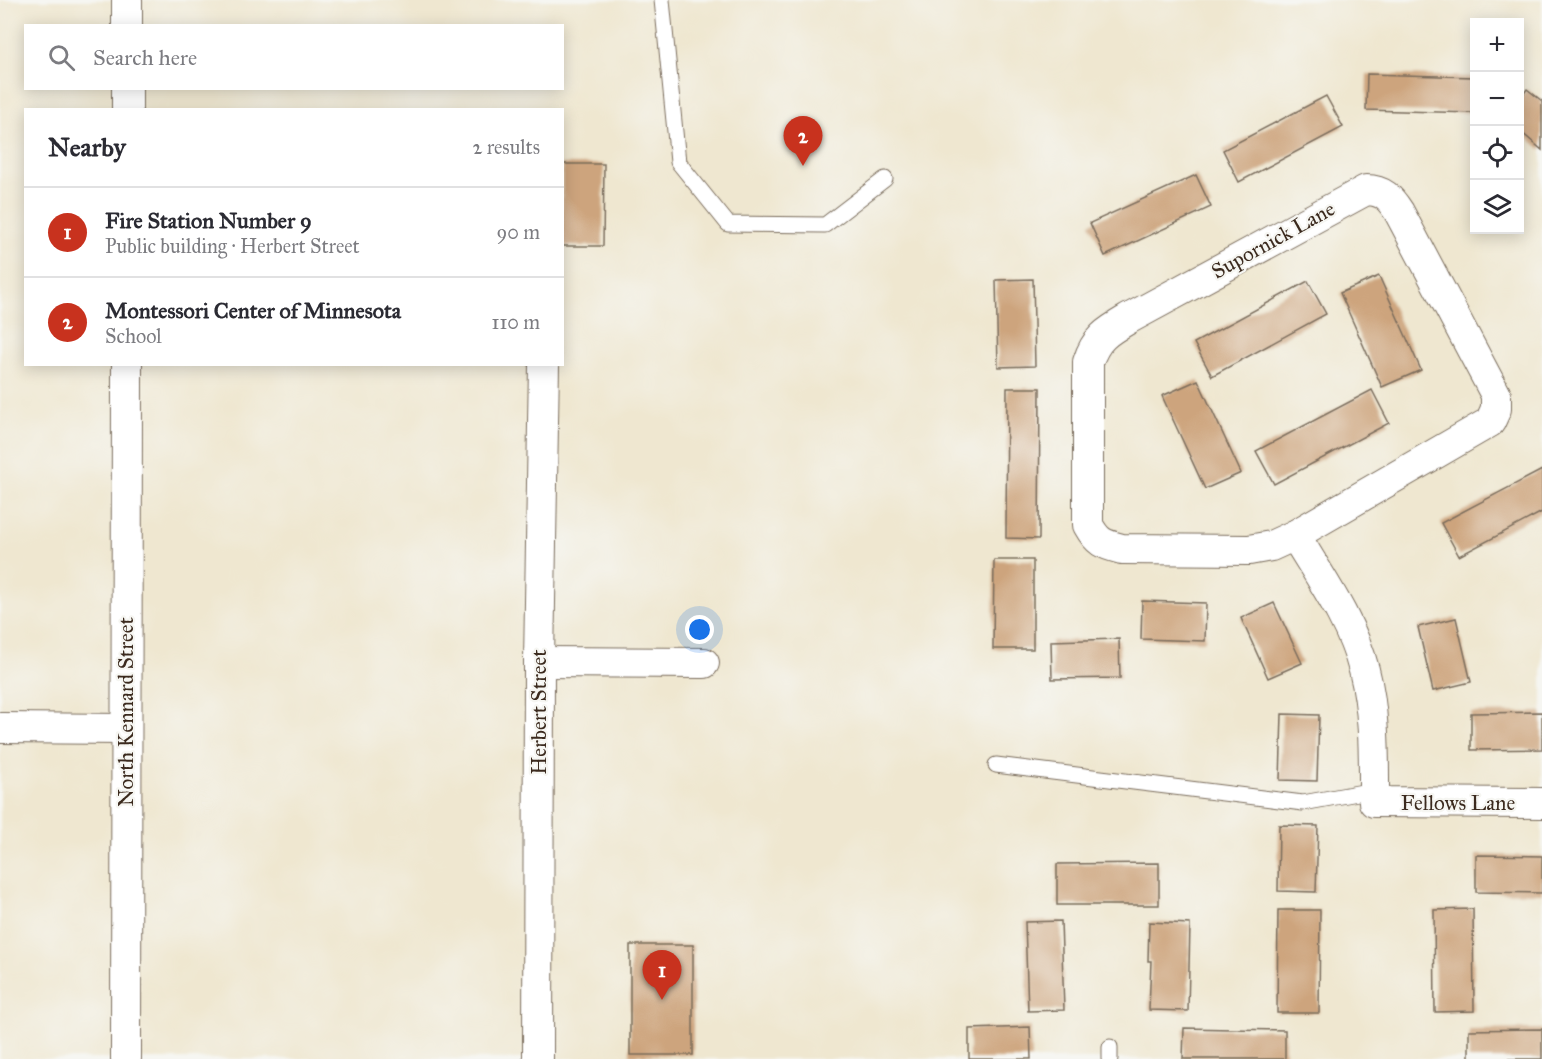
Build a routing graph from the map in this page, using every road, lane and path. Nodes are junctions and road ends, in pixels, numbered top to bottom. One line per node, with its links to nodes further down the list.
1 (127, 0): 3 (street)
2 (662, 0): 6 (lane)
3 (127, 24)
4 (127, 90): 5 (street)
5 (127, 108)
6 (885, 179)
7 (127, 366): 13 (street, North Kennard Street)
8 (544, 366): 10 (street, Herbert Street)
9 (1294, 535): 9 (street, Supornick Lane); 15 (street)
10 (539, 663): 11 (street); 18 (street, Herbert Street)
11 (704, 663)
12 (0, 728): 13 (street)
13 (126, 729): 17 (street, North Kennard Street)
14 (996, 765): 15 (lane)
15 (1374, 796): 16 (street, Fellows Lane)
16 (1542, 803)
17 (126, 1059)
18 (538, 1059)

